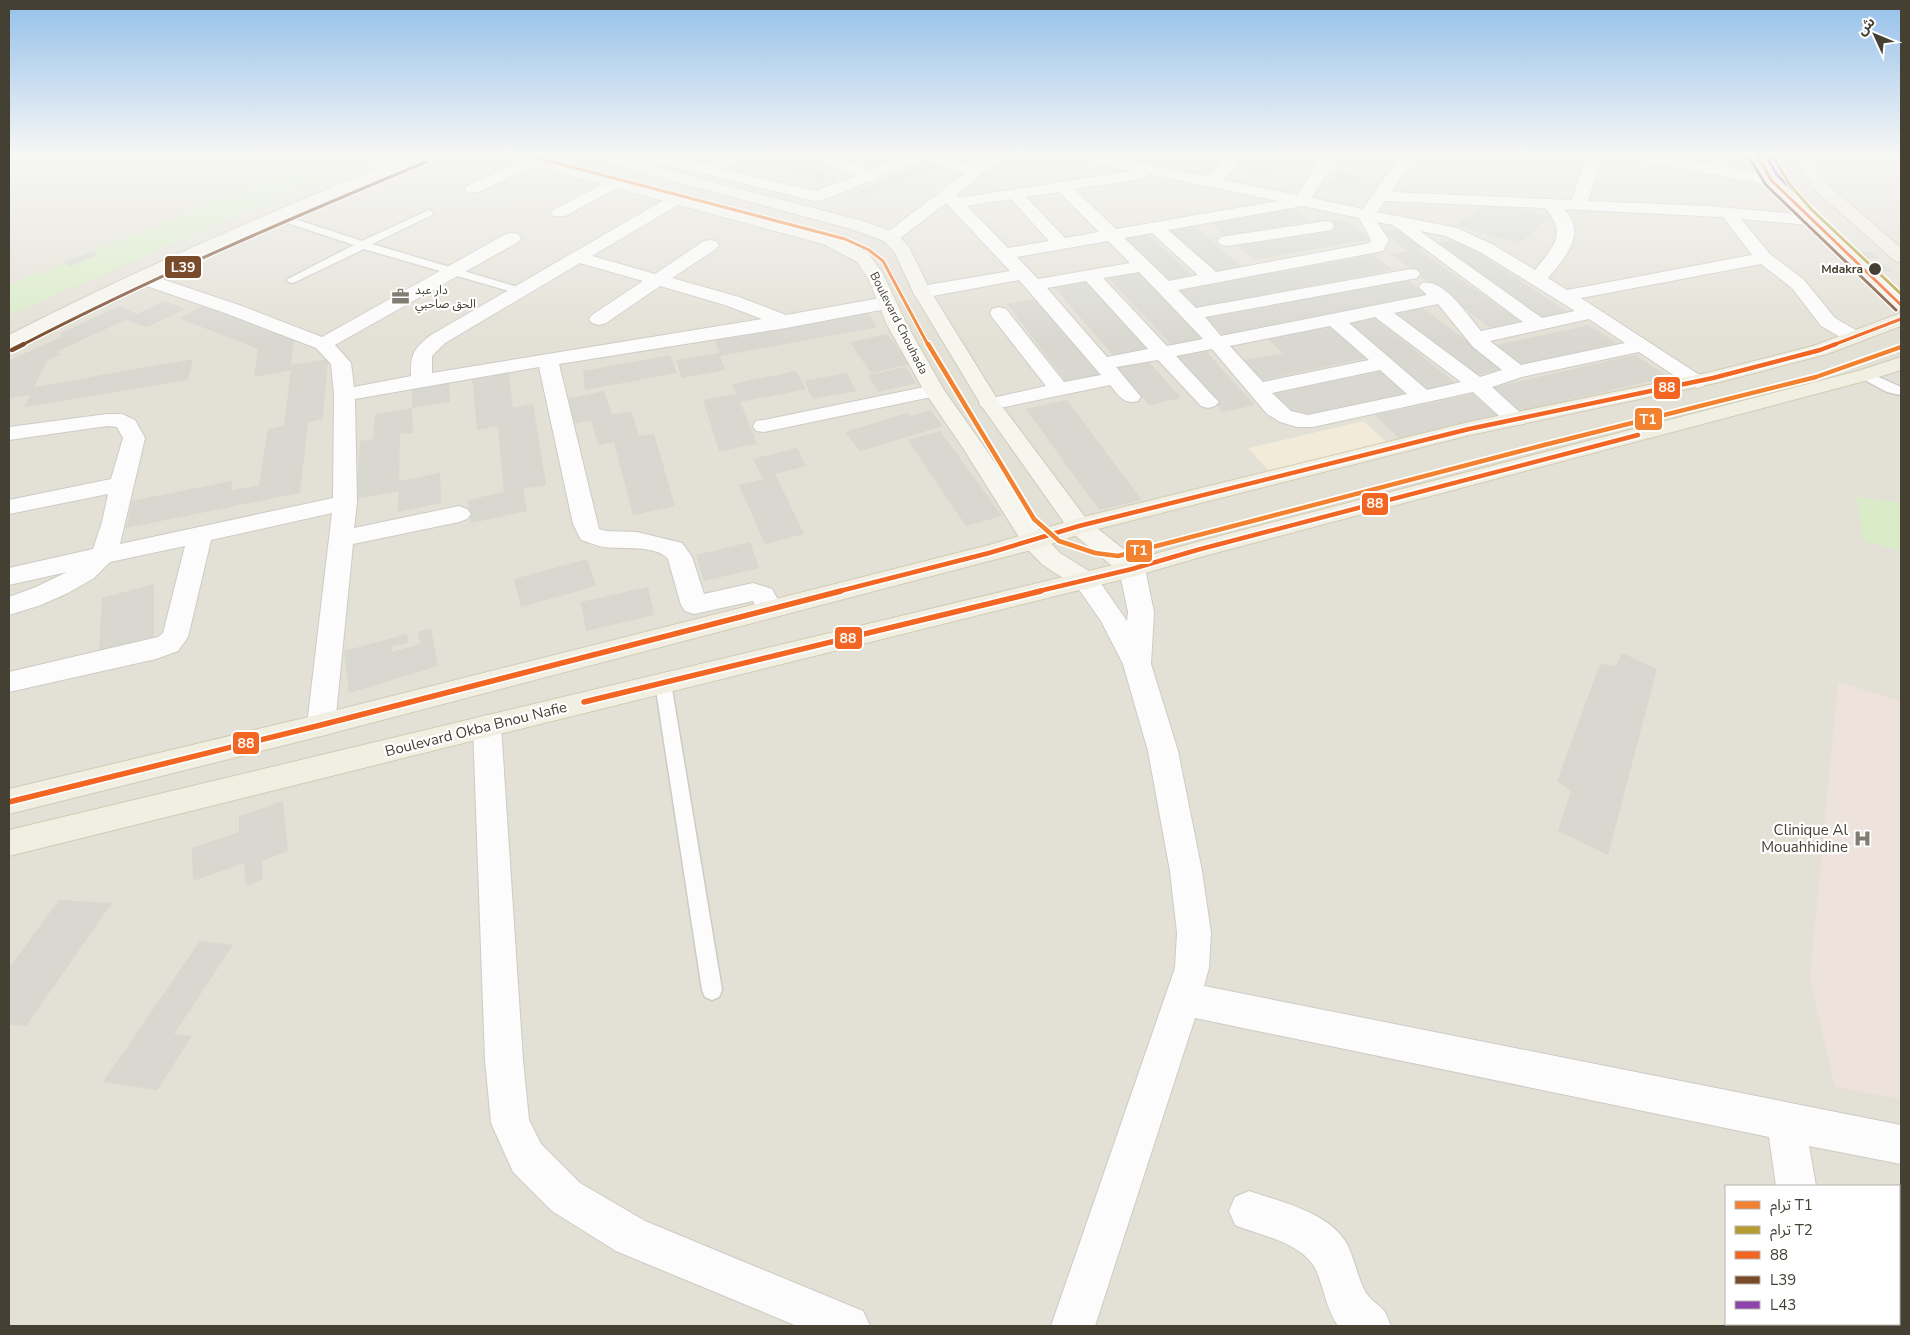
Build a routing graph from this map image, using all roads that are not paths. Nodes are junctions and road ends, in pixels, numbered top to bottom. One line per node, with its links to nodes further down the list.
1 (273, 217): 41 (street)
2 (280, 217): 29 (lane)
3 (420, 217): 29 (lane)
4 (645, 217): 33 (street)
5 (745, 217): 52 (street, Boulevard Chouhada)
6 (830, 217): 25 (street)
7 (922, 217): 25 (street)
8 (968, 217): 32 (street)
9 (1036, 217): 28 (street)
10 (1094, 217): 24 (street)
11 (1211, 217): 19 (street)
12 (1368, 217): 31 (street)
13 (1382, 217): 20 (street)
14 (1562, 217): 46 (street)
15 (1731, 217): 35 (street)
16 (1780, 217): 21 (street)
17 (1810, 217): 21 (main road)
18 (1856, 217): 34 (main road)
19 (1201, 219): 23 (street); 27 (street)
20 (1393, 219): 46 (street); 62 (street)
21 (1812, 220): 53 (main road)
22 (1326, 226): 27 (street)
23 (1155, 227): 24 (street); 42 (street)
24 (1112, 235): 28 (street); 36 (street)
25 (890, 237): 49 (street)
26 (512, 238): 38 (street)
27 (1227, 241): 37 (street)
28 (1061, 244): 32 (street)
29 (362, 245): 38 (lane); 44 (lane)
30 (710, 245): 45 (street)
31 (1378, 247): 37 (street); 39 (street)
32 (1003, 254): 43 (street)
33 (577, 257): 45 (street); 48 (street)
34 (1901, 257)
35 (1764, 258): 50 (street); 63 (street)
36 (1141, 266): 40 (street); 47 (street)
37 (1260, 269): 42 (street)
38 (454, 271): 48 (lane); 67 (street)
39 (1410, 274): 51 (street); 57 (street)
40 (1090, 275): 43 (street); 69 (street)
41 (141, 278): 65 (street); 67 (street)
42 (1212, 278): 47 (street)
43 (1028, 279): 49 (street); 73 (street)
44 (291, 280)
45 (657, 280): 58 (street); 61 (street)
46 (1537, 280): 50 (street)
47 (1164, 287): 57 (street)
48 (520, 291): 76 (street)
49 (922, 292): 87 (street)
50 (1562, 296): 56 (street)
51 (1442, 297): 54 (street); 64 (street)
52 (886, 303): 61 (street); 81 (street, Boulevard Chouhada)
53 (1901, 305)
54 (1378, 310): 60 (street); 78 (street)
55 (1000, 313): 79 (street)
56 (1592, 313): 62 (street); 68 (street)
57 (1192, 314): 66 (street)
58 (599, 319)
59 (1901, 319): 63 (main road)
60 (1334, 320): 66 (street); 71 (street)
61 (786, 322): 70 (street)
62 (1538, 324): 64 (street)
63 (1854, 337): 77 (main road)
64 (1476, 338): 74 (street)
65 (9, 343)
66 (1216, 343): 69 (street); 80 (street)
67 (323, 344): 83 (street)
68 (1641, 346): 74 (street); 77 (street)
69 (1162, 352): 73 (street); 86 (street)
70 (548, 360): 76 (street); 104 (street)
71 (1384, 363): 80 (street); 85 (street)
72 (1901, 363): 75 (main road, Boulevard Okba Bnou Nafie)
73 (1109, 371): 79 (street); 84 (street)
74 (1517, 372): 78 (street)
75 (1865, 375): 82 (lane); 100 (main road, Boulevard Okba Bnou Nafie)
76 (422, 380): 83 (street)
77 (1697, 382): 88 (main road)
78 (1477, 385): 85 (street); 88 (street)
79 (1059, 389): 87 (street)
80 (1257, 390): 85 (street)
81 (934, 391): 89 (street); 98 (street, Boulevard Chouhada)
82 (1901, 391)
83 (344, 395): 92 (street)
84 (1131, 397)
85 (1423, 397)
86 (1208, 402)
87 (990, 404): 95 (street)
88 (1516, 419): 95 (main road)
89 (764, 426)
90 (9, 433): 91 (street)
91 (122, 484): 93 (street); 99 (street)
92 (345, 503): 96 (street); 97 (street)
93 (9, 507)
94 (458, 514): 97 (street)
95 (1079, 526): 98 (main road); 100 (street)
96 (200, 536): 99 (street); 106 (street)
97 (342, 538): 108 (street)
98 (1034, 541): 102 (street, Boulevard Chouhada); 104 (main road)
99 (102, 556): 101 (street); 103 (street)
100 (1132, 569): 102 (main road, Boulevard Okba Bnou Nafie); 105 (street)
101 (9, 576)
102 (1086, 581): 105 (street); 107 (main road, Boulevard Okba Bnou Nafie)
103 (9, 606)
104 (696, 616): 108 (main road)
105 (1137, 664): 113 (street)
106 (9, 682)
107 (663, 683): 109 (main road, Boulevard Okba Bnou Nafie); 112 (lane)
108 (321, 725): 110 (main road)
109 (487, 726): 111 (main road, Boulevard Okba Bnou Nafie); 118 (street)
110 (9, 802)
111 (9, 843)
112 (712, 990)
113 (1182, 999): 114 (street); 119 (street)
114 (1786, 1122): 115 (street); 116 (street)
115 (1901, 1144)
116 (1796, 1185)
117 (1249, 1211): 120 (street)
118 (848, 1326)
119 (1073, 1326)
120 (1369, 1326)

